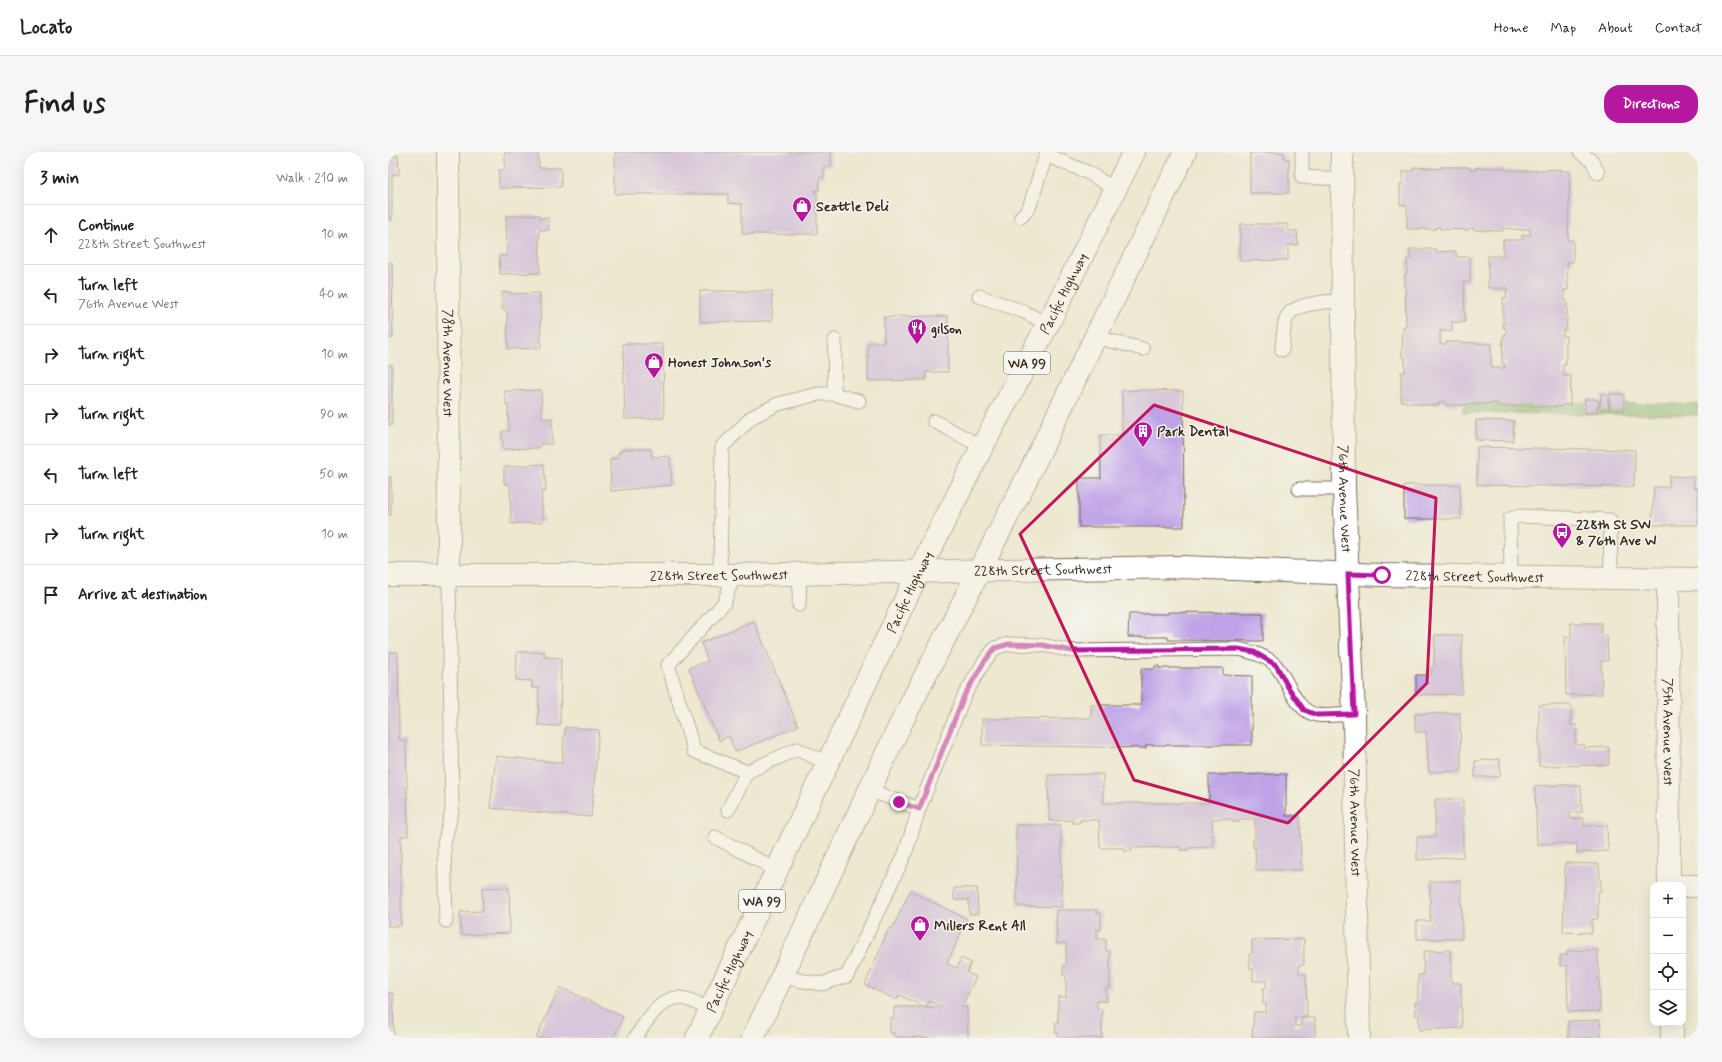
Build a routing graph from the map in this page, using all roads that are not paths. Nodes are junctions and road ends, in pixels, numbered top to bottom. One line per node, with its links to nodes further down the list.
1 (448, 152): 26 (main road, 78th Avenue West)
2 (1134, 152): 9 (main road, Pacific Highway / WA 99)
3 (1185, 152): 14 (main road)
4 (1302, 152): 8 (lane)
5 (1342, 152): 8 (main road, 76th Avenue West)
6 (1580, 152): 7 (lane)
7 (1598, 173)
8 (1342, 179): 12 (main road, 76th Avenue West)
9 (1116, 190): 10 (lane); 13 (main road, Pacific Highway / WA 99)
10 (1021, 217)
11 (979, 296): 13 (lane)
12 (1343, 300): 17 (lane); 23 (main road, 76th Avenue West)
13 (1048, 324): 21 (main road, Pacific Highway / WA 99)
14 (1095, 337): 16 (lane); 24 (main road)
15 (835, 340): 18 (lane)
16 (1143, 349)
17 (1282, 350)
18 (834, 394): 19 (lane); 30 (lane)
19 (859, 401)
20 (934, 421): 21 (lane)
21 (982, 447): 25 (main road, Pacific Highway / WA 99)
22 (1299, 489): 23 (lane)
23 (1344, 489): 28 (main road, 76th Avenue West)
24 (978, 572): 25 (main road, 228th Street Southwest); 28 (main road, 228th Street Southwest); 39 (main road)
25 (918, 573): 27 (main road, 228th Street Southwest); 37 (main road, Pacific Highway / WA 99)
26 (449, 574): 29 (main road, 228th Street Southwest); 30 (main road, 228th Street Southwest); 47 (lane)
27 (800, 574): 30 (main road, 228th Street Southwest); 35 (lane)
28 (1348, 574): 31 (main road, 228th Street Southwest); 36 (main road, 76th Avenue West)
29 (388, 575)
30 (727, 575): 38 (lane)
31 (1511, 576): 32 (main road, 228th Street Southwest); 32 (lane)
32 (1611, 578): 33 (main road, 228th Street Southwest)
33 (1668, 580): 34 (main road, 228th Street Southwest); 44 (main road, 75th Avenue West)
34 (1698, 580)
35 (799, 605)
36 (1354, 714): 40 (lane); 54 (main road, 76th Avenue West)
37 (827, 763): 38 (lane); 43 (main road, Pacific Highway / WA 99)
38 (747, 772): 41 (lane)
39 (869, 790): 40 (lane); 48 (main road)
40 (919, 809): 48 (lane)
41 (728, 810)
42 (715, 836): 43 (lane)
43 (777, 870): 49 (main road, Pacific Highway / WA 99)
44 (1669, 882)
45 (1686, 886): 46 (main road)
46 (1698, 886)
47 (446, 921)
48 (782, 977): 53 (main road)
49 (710, 1009): 51 (lane); 52 (main road, Pacific Highway / WA 99)
50 (1672, 1026): 55 (main road)
51 (635, 1038)
52 (697, 1038)
53 (753, 1038)
54 (1359, 1038)
55 (1672, 1038)

